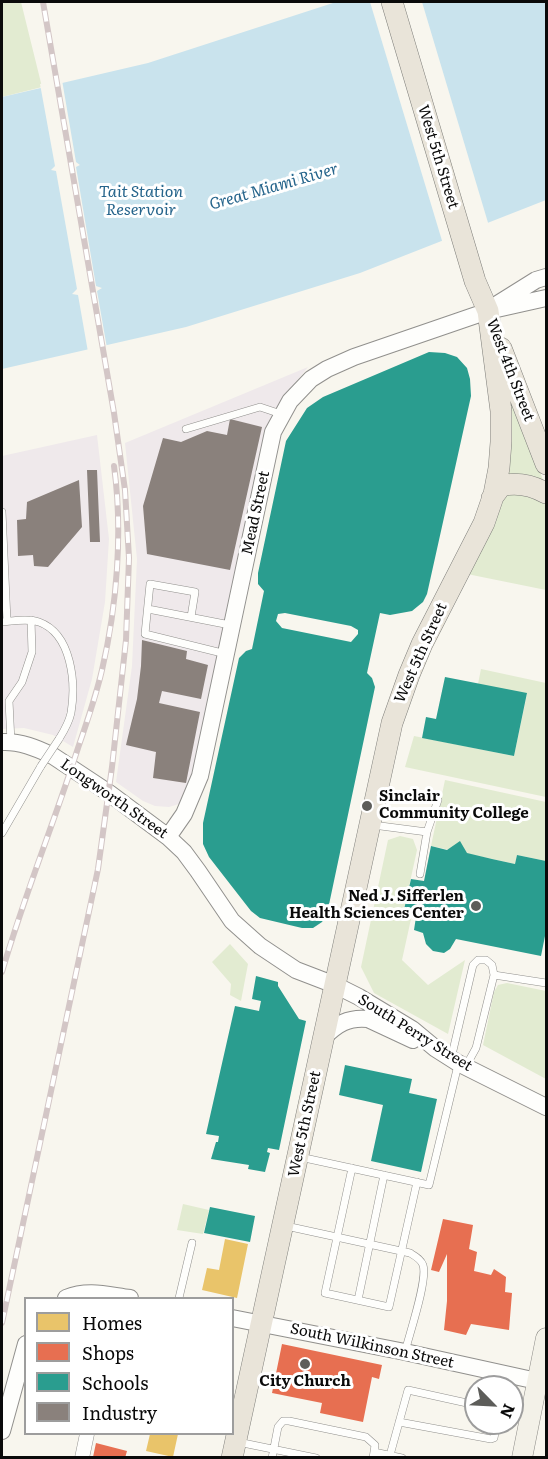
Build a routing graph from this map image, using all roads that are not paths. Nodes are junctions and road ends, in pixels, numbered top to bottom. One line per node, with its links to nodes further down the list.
1 (392, 2): 4 (main road, West 5th Street)
2 (546, 277): 4 (street)
3 (546, 298): 4 (street)
4 (488, 311): 5 (street, Mead Street); 7 (main road, West 4th Street); 9 (main road, West 5th Street)
5 (281, 414): 6 (lane); 15 (street, Mead Street)
6 (186, 429)
7 (546, 464)
8 (546, 493): 9 (main road)
9 (492, 498): 19 (main road, West 5th Street)
10 (2, 512): 14 (lane)
11 (148, 609): 12 (lane); 12 (lane); 16 (lane)
12 (191, 617): 15 (lane)
13 (31, 620): 14 (lane); 17 (lane); 21 (lane, bridge)
14 (4, 621)
15 (233, 625): 16 (street, Mead Street)
16 (227, 654): 22 (street, Mead Street)
17 (6, 742): 22 (street, Longworth Street)
18 (438, 800): 20 (lane)
19 (370, 824): 20 (lane); 27 (main road, West 5th Street)
20 (427, 832): 23 (lane)
21 (2, 833)
22 (168, 837): 24 (street, Longworth Street)
23 (420, 874)
24 (227, 915): 27 (street, South Perry Street)
25 (494, 975): 26 (lane); 30 (lane); 30 (lane)
26 (546, 983)
27 (335, 985): 28 (main road, West 5th Street); 29 (street, South Perry Street)
28 (323, 1038): 29 (street); 32 (main road, West 5th Street)
29 (436, 1049): 30 (street, South Perry Street)
30 (458, 1062): 31 (street, South Perry Street); 35 (lane)
31 (546, 1107)
32 (298, 1156): 33 (lane); 36 (main road, West 5th Street)
33 (352, 1168): 34 (lane); 37 (lane)
34 (384, 1175): 35 (lane); 39 (lane)
35 (417, 1182): 40 (lane)
36 (282, 1225): 37 (lane); 46 (main road, West 5th Street)
37 (337, 1237): 39 (lane); 44 (lane)
38 (192, 1243): 43 (lane)
39 (369, 1244): 40 (lane); 44 (lane)
40 (401, 1251): 44 (lane); 49 (lane)
41 (72, 1297): 42 (street)
42 (117, 1297)
43 (179, 1297)
44 (358, 1300)
45 (234, 1318): 46 (street, South Wilkinson Street)
46 (260, 1323): 49 (street, South Wilkinson Street); 58 (main road, West 5th Street)
47 (546, 1338): 50 (main road)
48 (24, 1351): 53 (street)
49 (405, 1352): 50 (street, South Wilkinson Street)
50 (542, 1382): 66 (main road)
51 (464, 1402): 52 (lane)
52 (399, 1422): 54 (lane); 61 (lane)
53 (2, 1431)
54 (464, 1434)
55 (87, 1435): 62 (street)
56 (469, 1435): 57 (lane)
57 (495, 1435)
58 (234, 1449): 59 (lane)
59 (274, 1449): 60 (lane); 63 (lane); 64 (lane)
60 (374, 1455): 61 (lane)
61 (390, 1455): 65 (lane)
62 (82, 1458)
63 (272, 1458)
64 (316, 1458)
65 (402, 1458)
66 (522, 1458)

